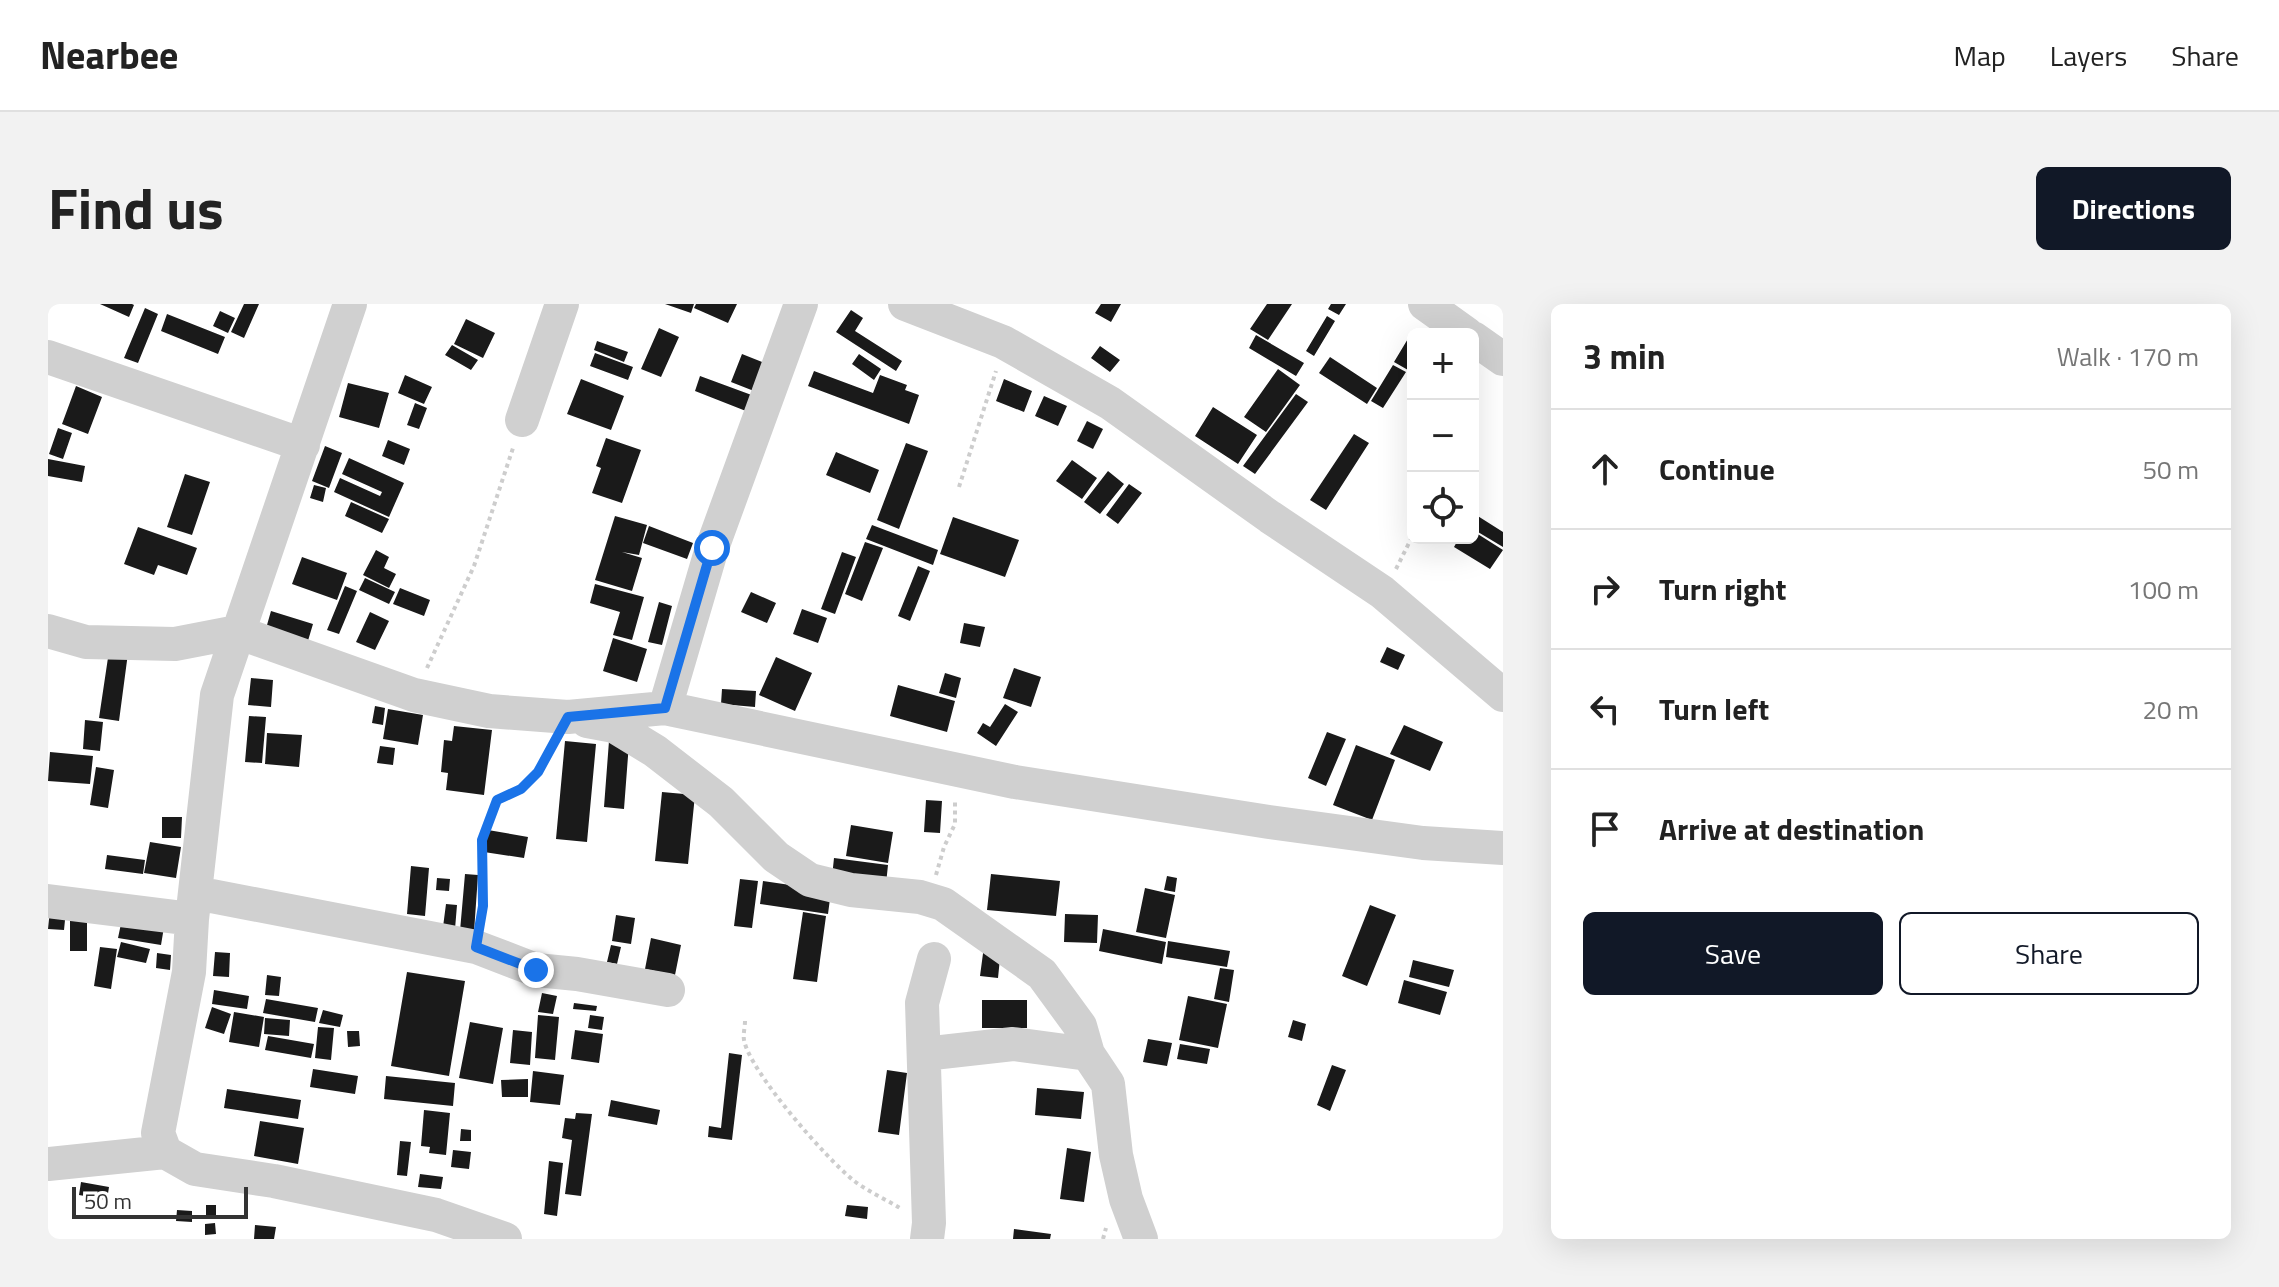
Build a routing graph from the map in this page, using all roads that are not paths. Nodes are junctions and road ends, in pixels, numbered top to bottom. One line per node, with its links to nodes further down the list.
1 (350, 304): 11 (street)
2 (562, 304): 10 (street)
3 (801, 304): 15 (street)
4 (905, 304): 14 (street)
5 (1425, 304): 6 (street)
6 (1459, 328)
7 (1479, 342): 9 (street)
8 (48, 357): 11 (street)
9 (1503, 359)
10 (522, 420)
11 (303, 445): 13 (street)
12 (48, 631): 13 (street)
13 (237, 632): 16 (street); 19 (street)
14 (1503, 695)
15 (665, 708): 16 (street); 17 (street)
16 (568, 717): 23 (street)
17 (1503, 848)
18 (48, 901): 19 (street)
19 (194, 906): 21 (street); 24 (street)
20 (934, 959): 22 (street)
21 (668, 990)
22 (924, 1054): 23 (street); 26 (street)
23 (1088, 1054): 28 (street)
24 (165, 1152): 25 (street); 27 (street)
25 (48, 1164)
26 (928, 1231)
27 (505, 1239)
28 (1141, 1239)

